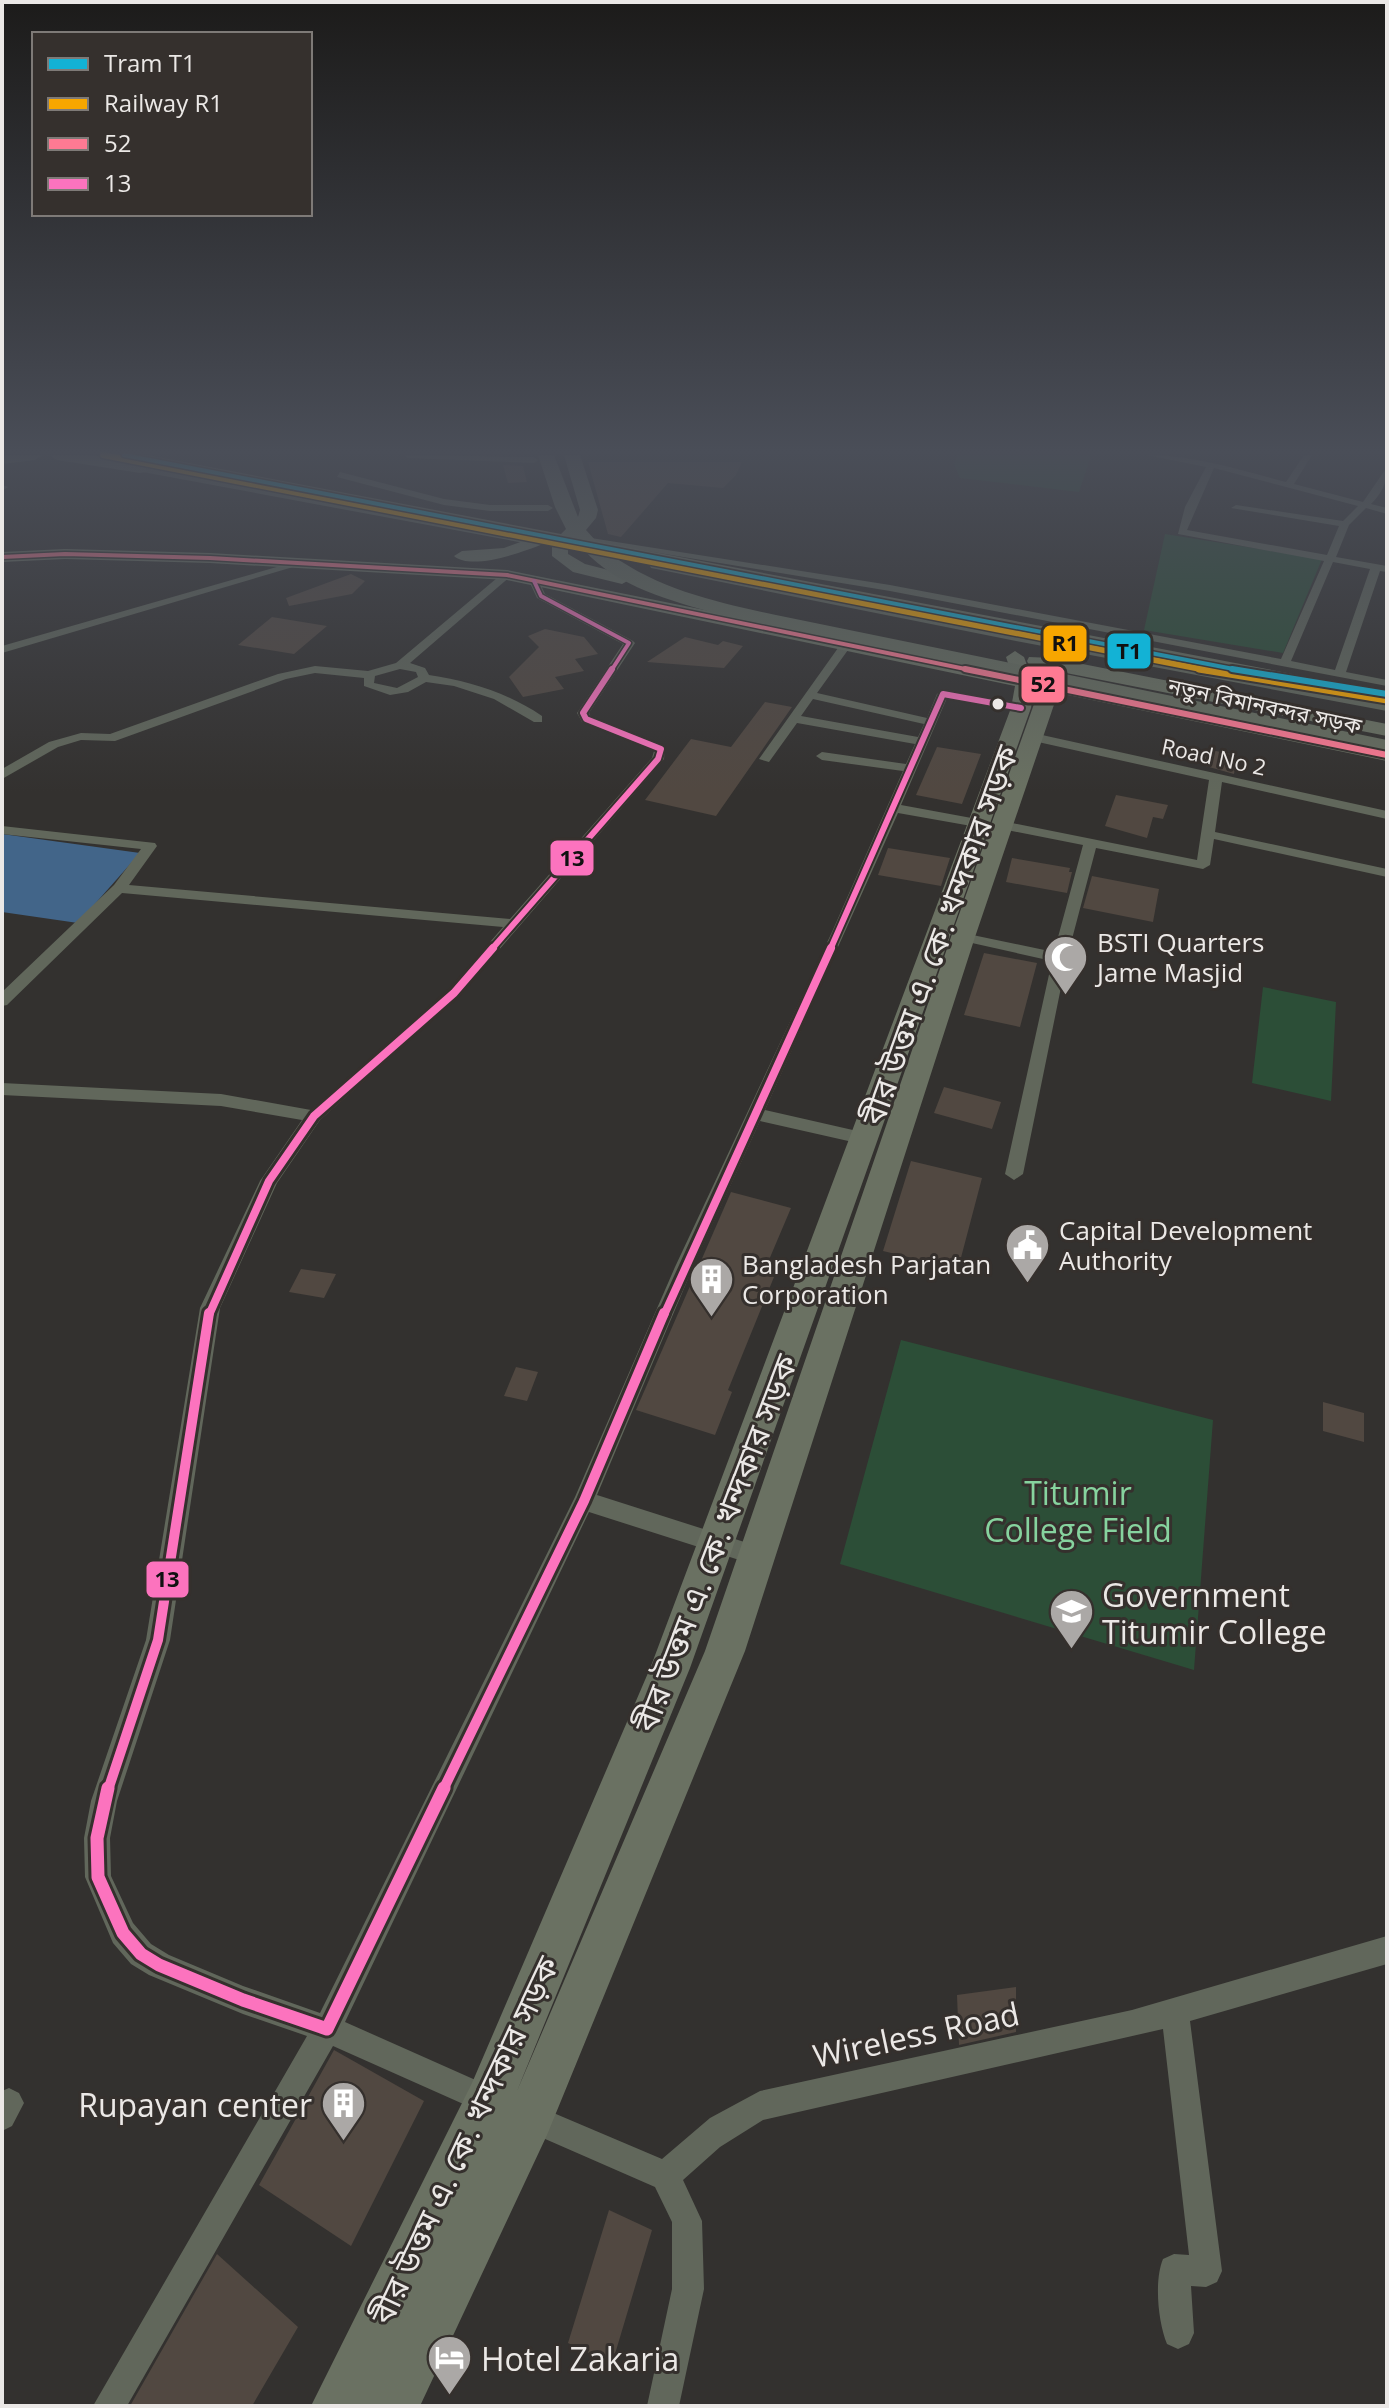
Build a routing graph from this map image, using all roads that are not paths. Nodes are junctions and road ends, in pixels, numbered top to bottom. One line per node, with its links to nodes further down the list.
1 (286, 567): 17 (street)
2 (395, 567): 14 (main road)
3 (483, 567): 14 (main road)
4 (524, 567): 14 (main road)
5 (578, 567): 15 (main road)
6 (621, 567): 35 (highway)
7 (635, 567): 33 (highway)
8 (662, 567): 28 (street)
9 (701, 567): 27 (highway)
10 (742, 567): 25 (highway)
11 (747, 567): 18 (street)
12 (1326, 567): 18 (street)
13 (1381, 568): 21 (street)
14 (523, 575): 15 (main road); 16 (main road, নতুন বিমানবন্দর সড়ক); 19 (street); 52 (street)
15 (818, 619): 24 (main road)
16 (847, 643): 24 (main road, নতুন বিমানবন্দর সড়ক); 26 (street)
17 (2, 650)
18 (1285, 663): 21 (street)
19 (400, 665): 20 (street); 22 (street)
20 (370, 674): 22 (street); 40 (street)
21 (1339, 674): 23 (street)
22 (424, 678): 29 (street)
23 (1387, 683)
24 (1033, 689): 31 (street, Road No 2); 32 (main road, নতুন বিমানবন্দর সড়ক); 36 (main road, নতুন বিমানবন্দর সড়ক); 43 (street, Road No 2); 46 (main road, বীর উত্তম এ. কে. খন্দকার সড়ক)
25 (1387, 690)
26 (810, 695): 30 (street); 31 (street)
27 (1387, 699)
28 (1387, 707)
29 (538, 719)
30 (795, 719): 34 (street); 38 (street)
31 (929, 722): 34 (street)
32 (1387, 730)
33 (1387, 739)
34 (921, 741): 41 (street)
35 (1387, 747)
36 (1387, 755)
37 (822, 756): 41 (street)
38 (765, 759)
39 (2, 760): 40 (street)
40 (19, 763): 42 (street)
41 (910, 768): 44 (street)
42 (2, 775)
43 (1216, 777): 45 (street, Road No 2); 48 (street)
44 (894, 808): 46 (street); 57 (street)
45 (1387, 815)
46 (990, 824): 49 (street); 53 (main road, বীর উত্তম এ. কে. খন্দকার সড়ক); 59 (main road, বীর উত্তম এ. কে. খন্দকার সড়ক)
47 (2, 830): 51 (street)
48 (1207, 834): 49 (street); 50 (street)
49 (1091, 842): 54 (street)
50 (1387, 873)
51 (119, 888): 52 (street); 55 (street)
52 (513, 924): 58 (street)
53 (963, 937): 54 (street); 63 (main road, বীর উত্তম এ. কে. খন্দকার সড়ক)
54 (1060, 958): 60 (street)
55 (2, 1001)
56 (2, 1089): 58 (street)
57 (755, 1114): 59 (street); 61 (street)
58 (314, 1116): 66 (street)
59 (866, 1139): 62 (main road, বীর উত্তম এ. কে. খন্দকার সড়ক)
60 (1014, 1174)
61 (584, 1501): 62 (street); 66 (street)
62 (717, 1543): 63 (street); 67 (main road, বীর উত্তম এ. কে. খন্দকার সড়ক)
63 (758, 1556): 68 (main road, বীর উত্তম এ. কে. খন্দকার সড়ক)
64 (1387, 1950): 65 (street, Wireless Road)
65 (1175, 2012): 69 (street, Wireless Road); 70 (street)
66 (327, 2029): 67 (street); 71 (street)
67 (489, 2100): 68 (street); 72 (main road, বীর উত্তম এ. কে. খন্দকার সড়ক)
68 (530, 2118): 69 (street); 73 (main road, বীর উত্তম এ. কে. খন্দকার সড়ক)
69 (666, 2176): 74 (street)
70 (1178, 2333)
71 (109, 2406)
72 (338, 2406)
73 (392, 2406)
74 (663, 2406)

